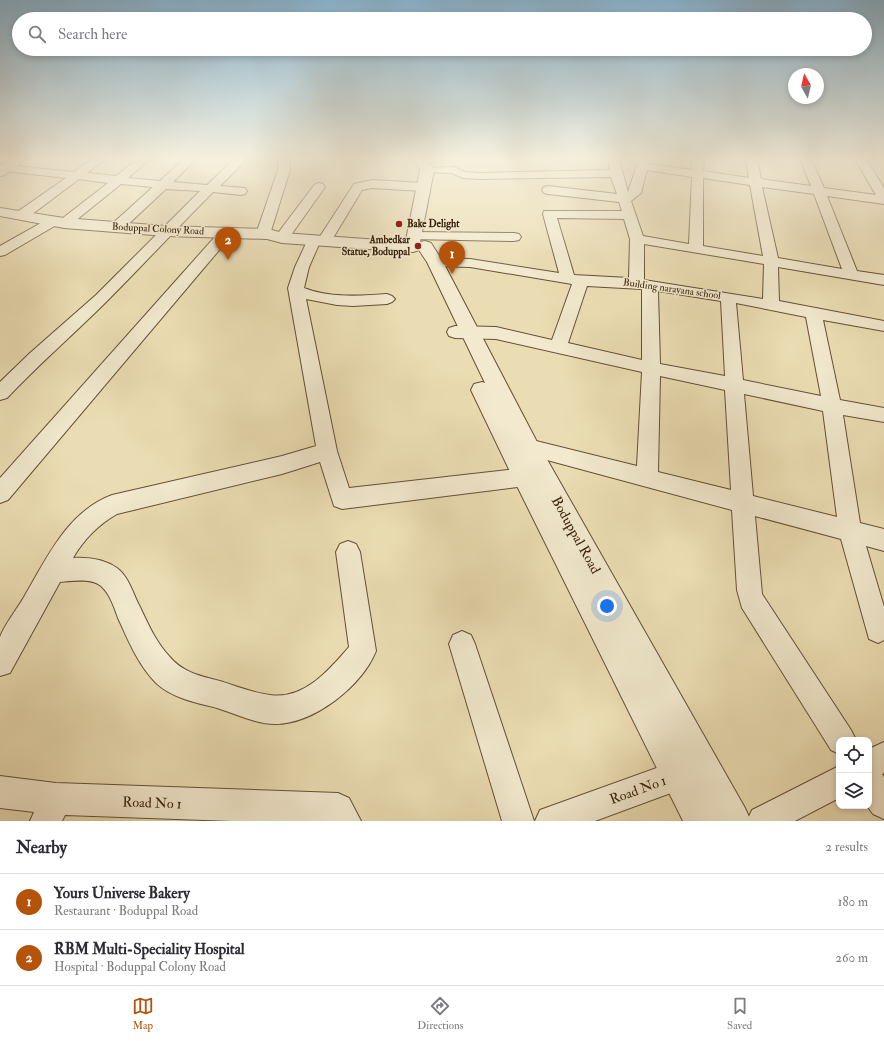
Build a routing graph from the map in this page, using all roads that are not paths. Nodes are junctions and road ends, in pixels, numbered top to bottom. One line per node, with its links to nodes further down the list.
1 (46, 197): 19 (street)
2 (95, 197): 20 (street)
3 (150, 197): 21 (street)
4 (201, 197): 22 (street)
5 (276, 197): 25 (street)
6 (311, 197): 23 (street)
7 (351, 197): 27 (street)
8 (422, 197): 29 (street)
9 (611, 197): 15 (street)
10 (628, 197): 15 (street)
11 (697, 197): 30 (street)
12 (760, 197): 32 (street)
13 (822, 197): 33 (street)
14 (872, 197): 16 (street)
15 (625, 199): 18 (street)
16 (884, 199)
17 (2, 213): 19 (street, Boduppal Colony Road)
18 (630, 214): 28 (street); 34 (street)
19 (22, 215): 20 (street, Boduppal Colony Road)
20 (58, 223): 21 (street, Boduppal Colony Road); 31 (street)
21 (117, 227): 22 (street, Boduppal Colony Road)
22 (166, 230): 24 (street, Boduppal Colony Road); 47 (street)
23 (286, 232): 25 (street); 27 (street)
24 (226, 233): 25 (street, Boduppal Colony Road); 54 (street)
25 (265, 234): 27 (street, Boduppal Colony Road)
26 (514, 237): 29 (street)
27 (322, 238): 29 (street, Boduppal Colony Road); 37 (street)
28 (637, 239): 30 (street); 36 (street)
29 (419, 246): 34 (street, Building narayana school); 43 (street, Boduppal Road)
30 (696, 249): 32 (street)
31 (0, 252)
32 (772, 260): 33 (street); 40 (street)
33 (851, 274): 35 (street)
34 (574, 280): 36 (street, Building narayana school); 44 (street)
35 (884, 280)
36 (643, 284): 38 (street, Building narayana school); 45 (street)
37 (296, 292): 39 (street); 51 (street)
38 (728, 297): 40 (street, Building narayana school); 46 (street)
39 (387, 298)
40 (771, 305): 41 (street, Building narayana school)
41 (813, 312): 42 (street, Building narayana school); 48 (street)
42 (884, 326)
43 (462, 331): 44 (street); 50 (street, Boduppal Road); 52 (street, Boduppal Road)
44 (558, 348): 45 (street)
45 (652, 368): 46 (street); 53 (street)
46 (735, 385): 48 (street); 55 (street)
47 (0, 393)
48 (832, 406): 49 (street); 56 (street)
49 (884, 415)
50 (528, 447): 53 (street); 66 (street, Boduppal Road)
51 (327, 451): 52 (street); 59 (street)
52 (525, 477): 66 (street, Boduppal Road)
53 (647, 477): 55 (street)
54 (0, 493)
55 (744, 503): 56 (street); 63 (street)
56 (850, 531): 57 (street); 60 (street)
57 (884, 540)
58 (348, 552): 59 (street)
59 (53, 571): 62 (street)
60 (878, 630)
61 (462, 644): 74 (street)
62 (0, 663)
63 (839, 737)
64 (884, 756): 65 (street)
65 (872, 762)
66 (692, 770): 75 (street, Road No 1); 76 (street, Boduppal Road); 77 (street, Boduppal Road)
67 (836, 783): 78 (street)
68 (872, 786): 70 (street)
69 (0, 792): 71 (street, Road No 1)
70 (884, 803)
71 (51, 810): 72 (street, Road No 1)
72 (219, 813): 73 (street, Road No 1)
73 (345, 821)
74 (518, 821)
75 (551, 821)
76 (703, 821)
77 (732, 821)
78 (763, 821)

